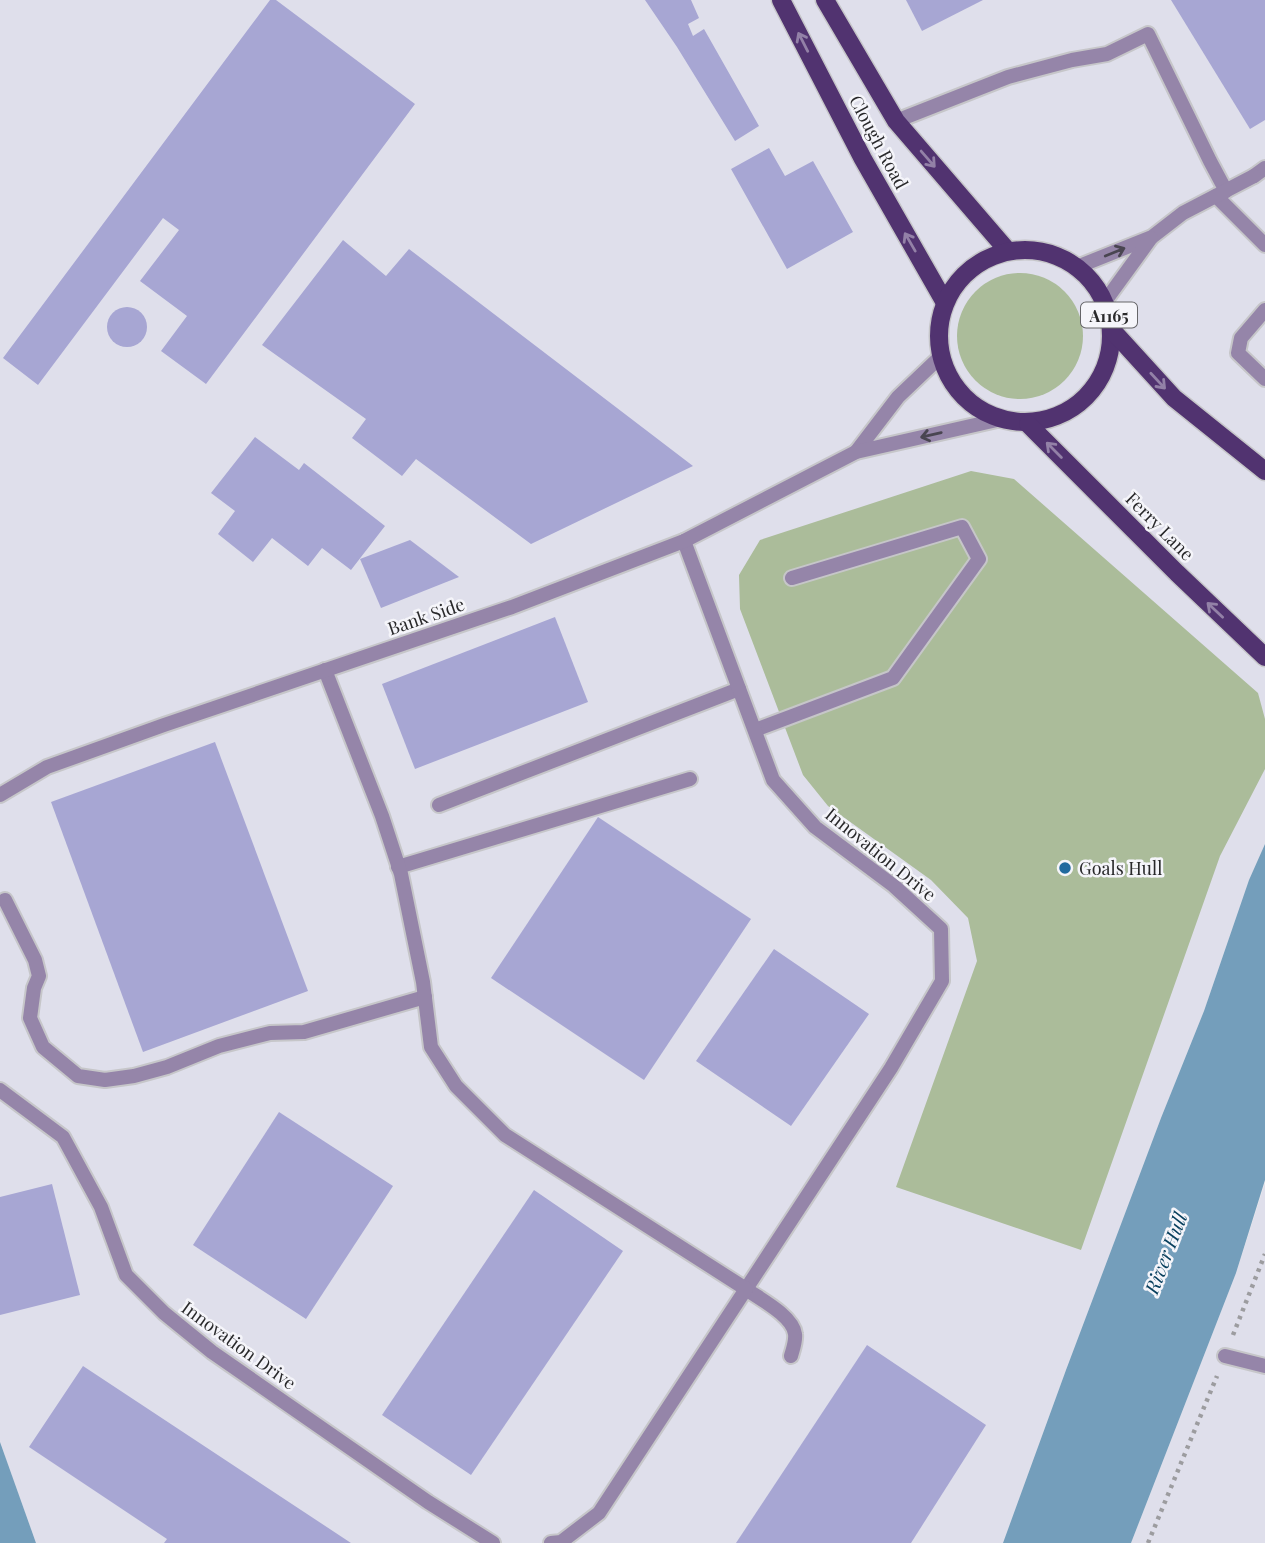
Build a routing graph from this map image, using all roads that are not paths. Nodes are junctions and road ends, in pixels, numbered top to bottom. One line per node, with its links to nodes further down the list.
1 (781, 0): 11 (main road, Clough Road, one-way to 1)
2 (825, 0): 3 (main road, Clough Road)
3 (896, 121): 5 (street); 8 (main road, Clough Road, one-way to 8)
4 (1260, 172): 5 (street)
5 (1221, 193): 6 (street); 7 (street)
6 (1152, 237): 9 (street, one-way to 6); 10 (street)
7 (1265, 246)
8 (1007, 250): 9 (main road, A1165); 11 (main road, A1165)
9 (1077, 267): 10 (main road, A1165)
10 (1106, 300): 13 (main road, A1165)
11 (944, 302): 14 (main road, A1165)
12 (1265, 310): 15 (street)
13 (1112, 330): 17 (main road, A1165); 19 (main road, A1165, one-way to 19)
14 (940, 357): 16 (main road, A1165); 18 (street, Bank Side)
15 (1265, 379)
16 (997, 420): 17 (main road, A1165); 18 (street, Bank Side, one-way to 18)
17 (1028, 424): 22 (main road, Ferry Lane, one-way to 17)
18 (856, 452): 20 (street, Bank Side)
19 (1265, 471)
20 (684, 541): 23 (street, Bank Side); 24 (street, Innovation Drive)
21 (792, 578): 25 (street)
22 (1265, 657)
23 (325, 670): 27 (street, Bank Side); 29 (street)
24 (739, 689): 25 (street, Innovation Drive); 28 (street)
25 (755, 730): 33 (street, Innovation Drive)
26 (690, 779): 29 (street)
27 (0, 795)
28 (439, 805)
29 (398, 867): 31 (street)
30 (5, 900): 31 (street)
31 (425, 997): 33 (street)
32 (0, 1090): 37 (street, Innovation Drive)
33 (746, 1289): 34 (street); 38 (street, Innovation Drive)
34 (791, 1356)
35 (1225, 1356): 36 (street)
36 (1265, 1366)
37 (487, 1541)
38 (551, 1543)

